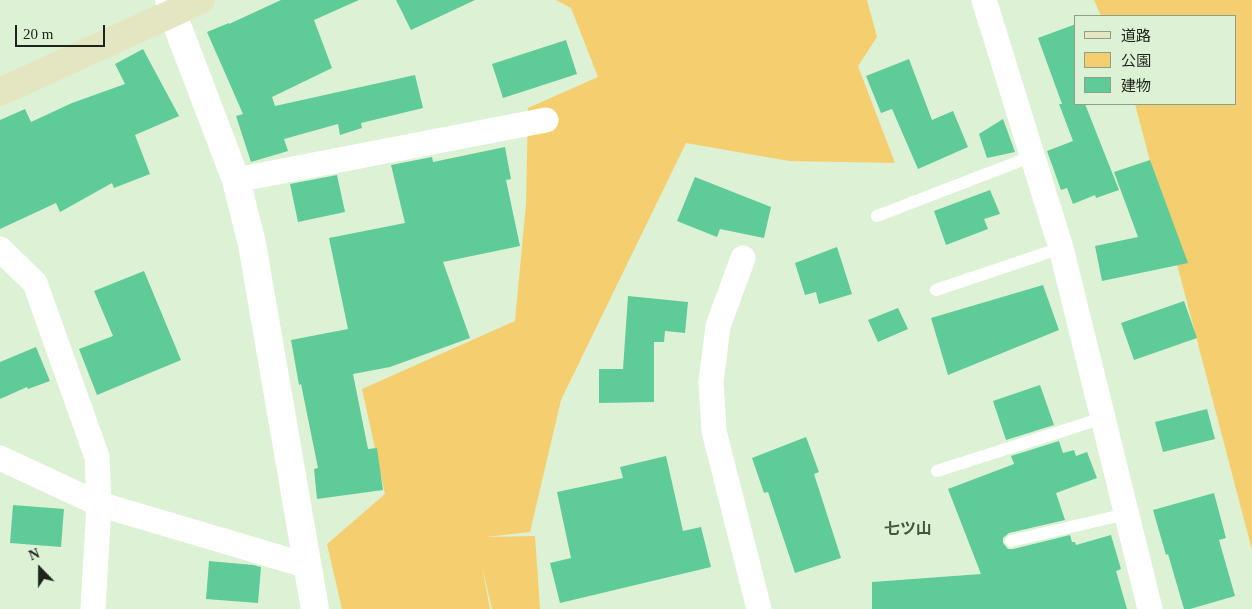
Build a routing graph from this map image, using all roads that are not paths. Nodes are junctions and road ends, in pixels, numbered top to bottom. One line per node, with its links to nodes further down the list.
1 (201, 0): 3 (main road)
2 (984, 0): 6 (street)
3 (170, 6): 4 (main road); 7 (street)
4 (0, 92)
5 (546, 120): 7 (street)
6 (1032, 156): 8 (lane); 10 (street)
7 (236, 180): 19 (street)
8 (877, 216)
9 (0, 248): 16 (street)
10 (1061, 248): 12 (lane); 13 (street)
11 (743, 258): 22 (street)
12 (936, 290)
13 (1103, 418): 15 (lane); 17 (street)
14 (0, 458): 16 (street)
15 (937, 471)
16 (99, 504): 19 (street); 20 (street)
17 (1126, 514): 18 (lane); 23 (street)
18 (1011, 541)
19 (308, 566): 21 (street)
20 (92, 609)
21 (315, 609)
22 (759, 609)
23 (1150, 609)

